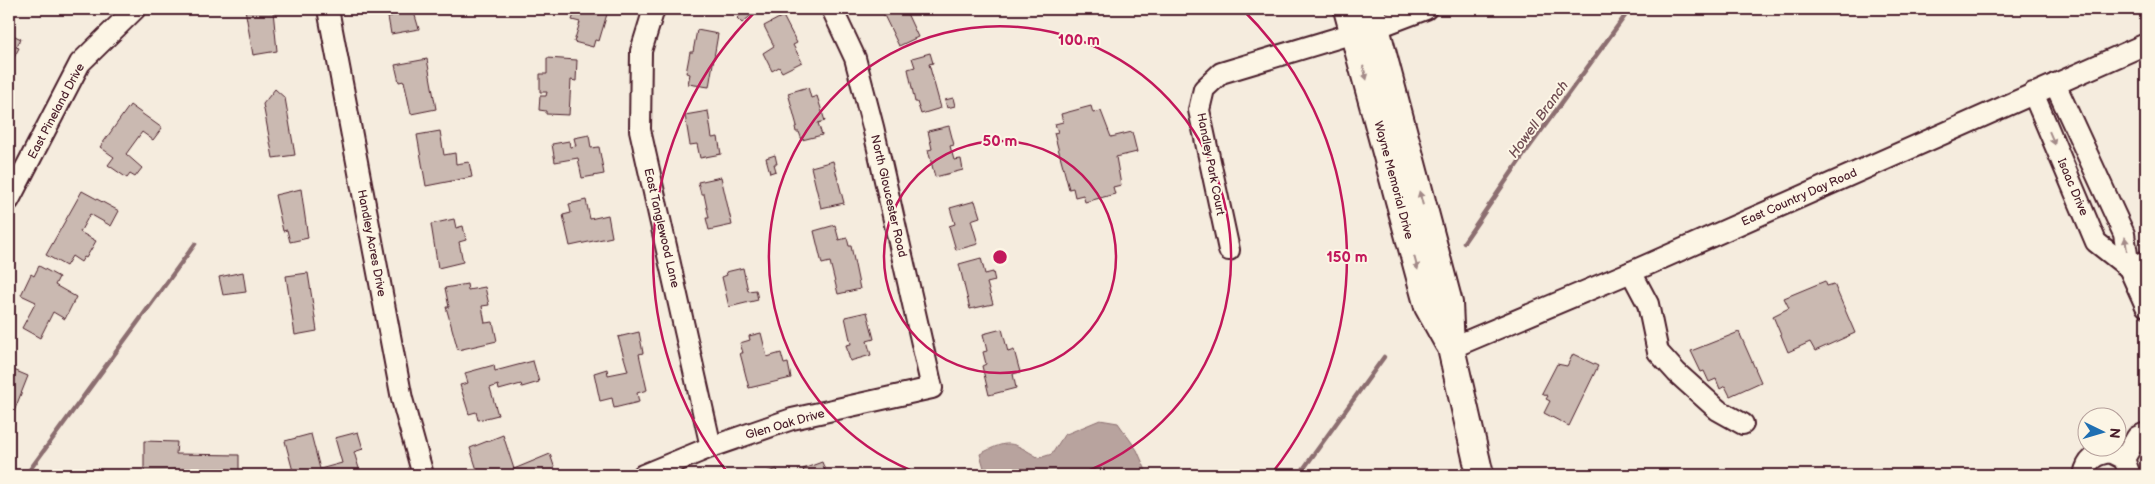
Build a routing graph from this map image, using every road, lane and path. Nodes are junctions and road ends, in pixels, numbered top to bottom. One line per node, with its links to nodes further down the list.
1 (135, 9): 11 (street, East Pineland Drive)
2 (328, 9): 22 (street, Handley Acres Drive)
3 (654, 9): 20 (street, East Tanglewood Lane)
4 (832, 9): 17 (street, North Gloucester Road)
5 (1347, 9): 7 (main road, Wayne Memorial Drive)
6 (1426, 9): 7 (street, Handley Park Court)
7 (1367, 23): 12 (street, Handley Park Court); 16 (main road, Wayne Memorial Drive)
8 (2146, 44): 9 (street, East Country Day Road)
9 (2056, 84): 10 (street, East Country Day Road); 13 (street, Isaac Drive, one-way to 9)
10 (2034, 93): 13 (street, Isaac Drive, one-way to 13); 14 (street, East Country Day Road)
11 (9, 200)
12 (1229, 250)
13 (2138, 264): 15 (street, Isaac Drive)
14 (1631, 272): 16 (street, East Country Day Road); 18 (street)
15 (2146, 306)
16 (1451, 348): 24 (main road, Wayne Memorial Drive)
17 (932, 388): 20 (street, Glen Oak Drive)
18 (1743, 424)
19 (2146, 433): 21 (street)
20 (712, 447): 23 (street, Glen Oak Drive)
21 (2127, 467): 25 (street)
22 (423, 475)
23 (643, 475)
24 (1480, 475)
25 (2084, 475)

